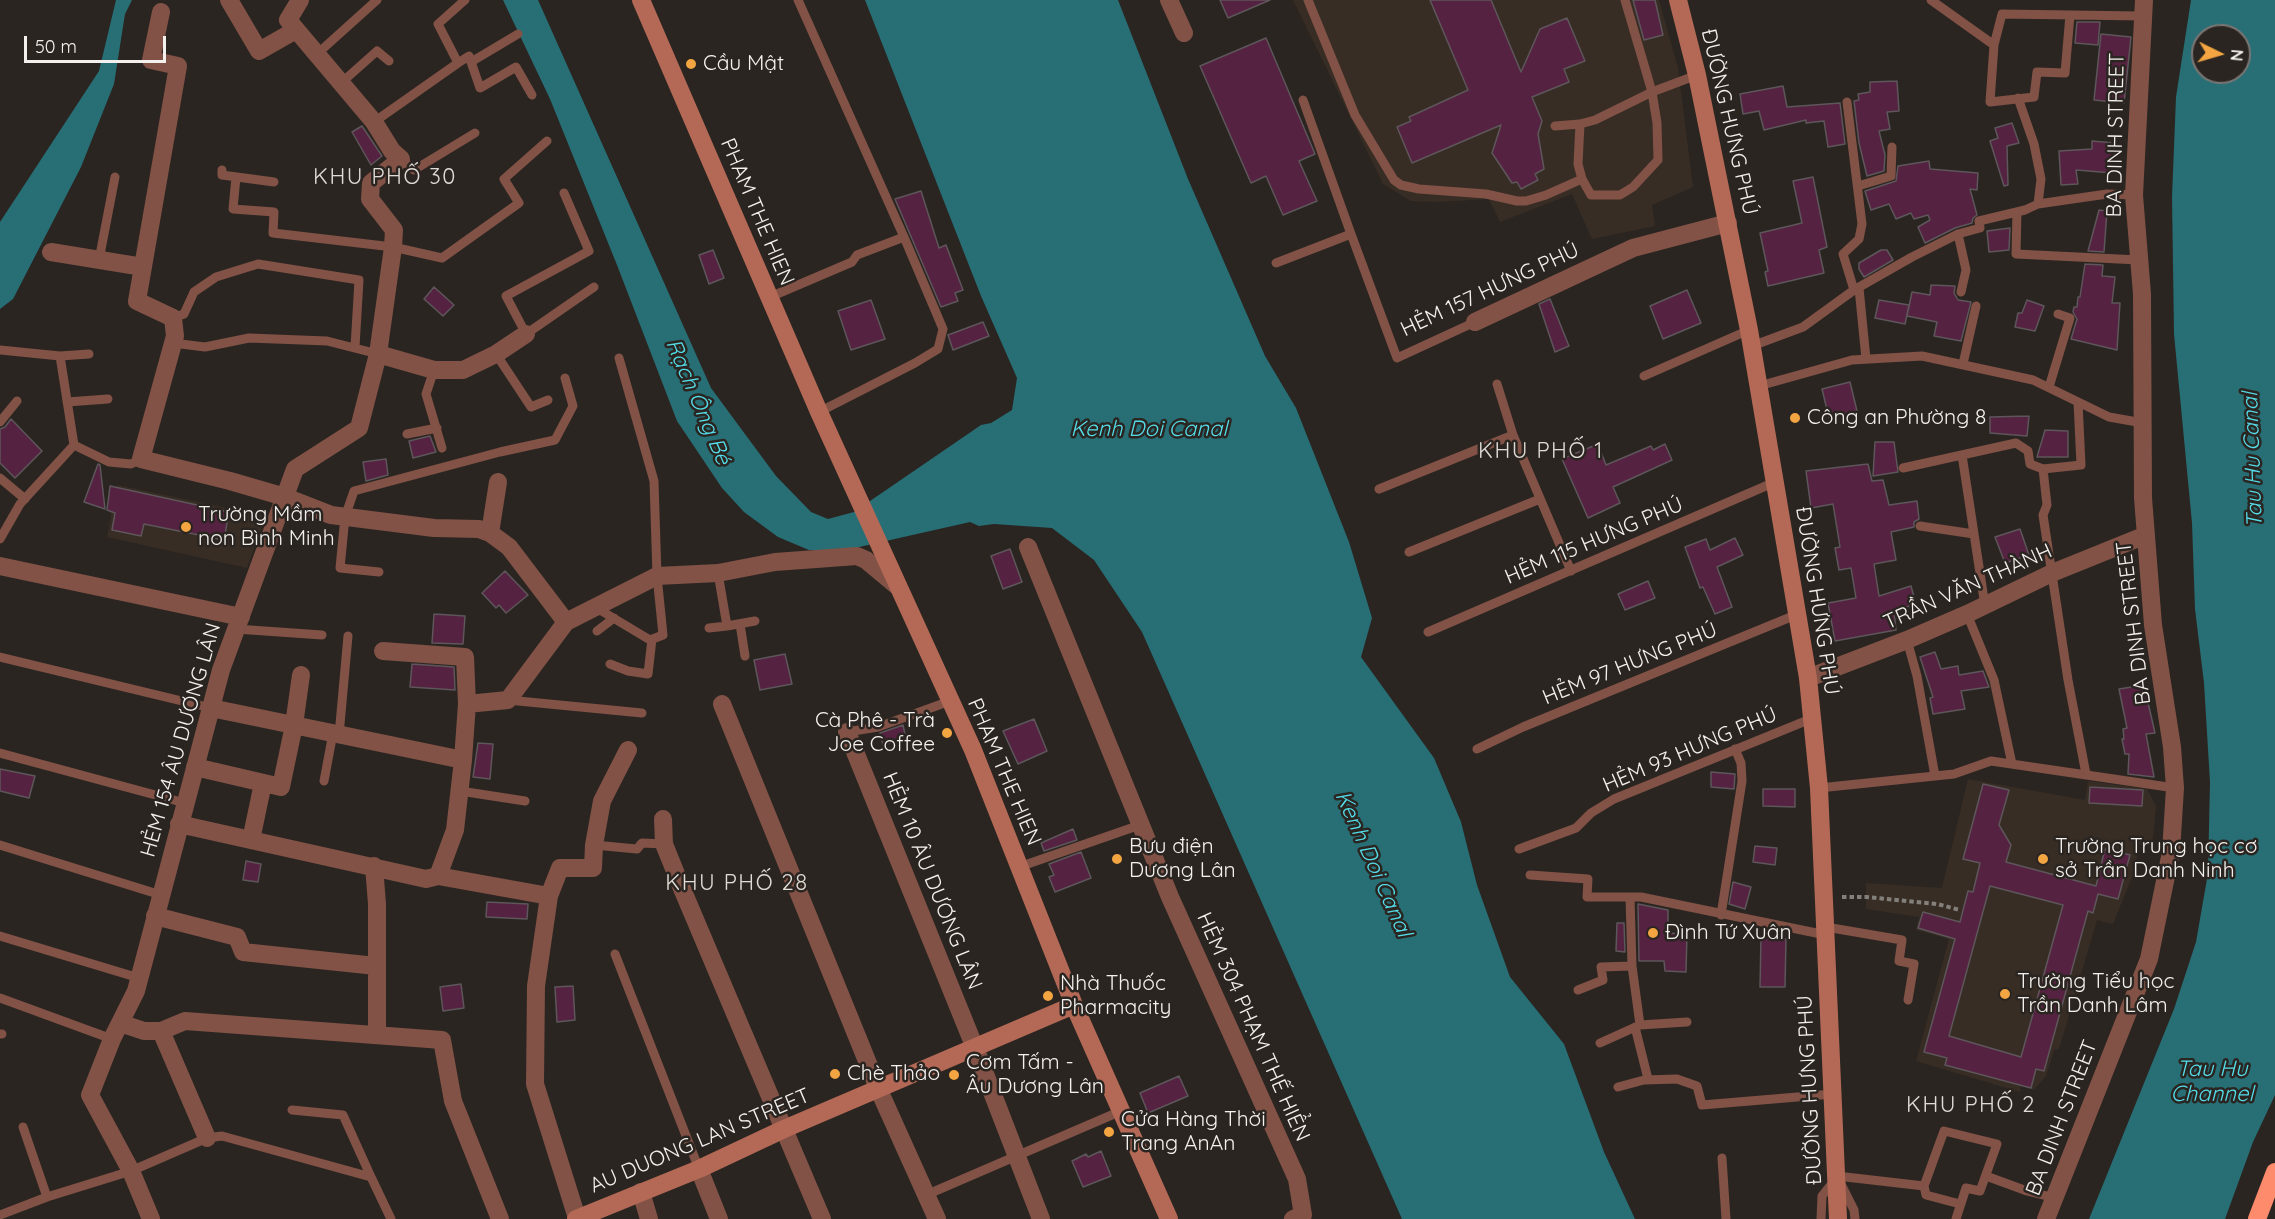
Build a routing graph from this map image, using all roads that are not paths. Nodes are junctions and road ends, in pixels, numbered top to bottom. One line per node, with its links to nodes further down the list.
1 (229, 0): 15 (street)
2 (300, 0): 15 (street)
3 (377, 0): 19 (lane)
4 (465, 0): 22 (lane)
5 (641, 0): 60 (main road, PHAM THE HIEN)
6 (798, 0): 50 (lane)
7 (1169, 0): 16 (street)
8 (1308, 0): 40 (lane)
9 (1625, 0): 25 (lane)
10 (1678, 0): 23 (main road, ĐƯỜNG HƯNG PHÚ)
11 (1931, 0): 18 (lane)
12 (2143, 8): 14 (lane); 44 (street, BA DINH STREET)
13 (161, 12): 56 (street)
14 (2070, 15): 18 (lane); 27 (lane)
15 (296, 30): 19 (street)
16 (1184, 33)
17 (518, 34): 21 (lane)
18 (1994, 45): 27 (lane)
19 (316, 54): 24 (street)
20 (389, 61): 24 (lane)
21 (471, 62): 22 (lane); 26 (lane)
22 (458, 63): 30 (lane)
23 (1697, 75): 25 (lane); 47 (main road, ĐƯỜNG HƯNG PHÚ)
24 (341, 82): 30 (street)
25 (1652, 92): 31 (lane); 40 (lane)
26 (532, 95)
27 (2018, 98): 45 (lane)
28 (1303, 100): 48 (lane, HẺM 157 HƯNG PHÚ)
29 (1847, 102): 42 (lane)
30 (374, 122): 36 (street)
31 (1580, 124): 32 (lane); 40 (lane)
32 (1555, 126)
33 (475, 133): 36 (lane)
34 (547, 141): 51 (lane)
35 (1892, 147): 42 (lane)
36 (401, 159): 51 (street, HẺM 154 ÂU DƯƠNG LÂN)
37 (222, 170): 39 (lane)
38 (115, 177): 53 (lane)
39 (236, 177): 41 (lane); 51 (lane)
40 (1582, 178)
41 (274, 182)
42 (1858, 186): 58 (lane)
43 (564, 193): 65 (lane)
44 (2134, 195): 45 (lane); 54 (street, BA DINH STREET)
45 (2038, 204): 46 (lane)
46 (2017, 212): 49 (lane); 54 (lane)
47 (1728, 224): 64 (street, HẺM 157 HƯNG PHÚ); 66 (main road, ĐƯỜNG HƯNG PHÚ)
48 (1351, 234): 55 (lane); 64 (lane, HẺM 157 HƯNG PHÚ)
49 (1958, 234): 58 (lane); 59 (lane)
50 (904, 237): 60 (lane); 88 (lane)
51 (393, 247): 71 (street, HẺM 154 ÂU DƯƠNG LÂN)
52 (51, 252): 53 (street)
53 (99, 260): 56 (street)
54 (2139, 260): 90 (street, BA DINH STREET)
55 (1276, 263)
56 (143, 267): 63 (street)
57 (594, 287): 65 (lane)
58 (1856, 289): 66 (lane); 75 (lane)
59 (1961, 292)
60 (770, 297): 88 (main road, PHAM THE HIEN)
61 (1976, 306): 76 (lane)
62 (2058, 314): 82 (lane)
63 (173, 318): 67 (street); 68 (lane)
64 (1475, 322)
65 (526, 334): 72 (street)
66 (1751, 338): 78 (lane); 81 (main road, ĐƯỜNG HƯNG PHÚ)
67 (173, 343): 68 (lane); 97 (street)
68 (355, 347): 71 (lane)
69 (0, 350): 73 (lane)
70 (89, 354): 73 (lane)
71 (378, 354): 77 (street); 104 (street, HẺM 154 ÂU DƯƠNG LÂN)
72 (496, 354): 77 (street); 84 (lane)
73 (60, 356): 86 (lane)
74 (619, 358): 120 (lane)
75 (1866, 359): 76 (lane); 81 (lane)
76 (1963, 364): 82 (lane)
77 (434, 370): 91 (lane)
78 (1644, 376)
79 (565, 378): 107 (lane)
80 (1497, 384): 93 (lane)
81 (1759, 386): 102 (main road, ĐƯỜNG HƯNG PHÚ)
82 (2049, 387): 87 (lane)
83 (108, 399): 86 (lane)
84 (548, 400)
85 (17, 401): 89 (lane)
86 (68, 402): 94 (lane)
87 (2078, 402): 90 (lane); 99 (lane)
88 (819, 412): 121 (main road, PHAM THE HIEN)
89 (0, 422)
90 (2143, 423): 111 (street, BA DINH STREET)
91 (437, 428): 92 (lane); 95 (lane)
92 (407, 434)
93 (1513, 435): 103 (lane); 106 (lane)
94 (74, 445): 97 (lane); 105 (lane)
95 (442, 448)
96 (1962, 455): 98 (lane); 99 (lane); 110 (lane)
97 (141, 459): 104 (street)
98 (1903, 468)
99 (2043, 469): 119 (lane)
100 (0, 478): 105 (lane)
101 (498, 482): 109 (street)
102 (1775, 482): 116 (lane, HẺM 115 HƯNG PHÚ); 124 (main road, ĐƯỜNG HƯNG PHÚ)
103 (1379, 489)
104 (285, 497): 107 (street); 129 (street, HẺM 154 ÂU DƯƠNG LÂN)
105 (25, 499): 112 (lane)
106 (1540, 499): 114 (lane); 116 (lane)
107 (345, 517): 109 (street); 117 (lane)
108 (1920, 526): 110 (lane)
109 (490, 533): 128 (street)
110 (1974, 534): 123 (lane)
111 (2146, 535): 119 (street, TRẦN VĂN THÀNH); 167 (street, BA DINH STREET)
112 (0, 539)
113 (1028, 547): 173 (street, HẺM 304 PHẠM THẾ HIỂN)
114 (1409, 552)
115 (0, 566): 129 (street)
116 (1572, 571): 134 (lane, HẺM 115 HƯNG PHÚ)
117 (379, 572)
118 (718, 573): 120 (street); 121 (street); 131 (lane)
119 (2052, 573): 123 (street, TRẦN VĂN THÀNH); 162 (lane)
120 (657, 576): 122 (street); 137 (lane)
121 (896, 585): 146 (main road, PHAM THE HIEN)
122 (594, 606): 126 (lane); 128 (street)
123 (1985, 606): 125 (street, TRẦN VĂN THÀNH)
124 (1798, 614): 144 (main road, ĐƯỜNG HƯNG PHÚ); 155 (lane, HẺM 97 HƯNG PHÚ)
125 (1967, 614): 138 (street, TRẦN VĂN THÀNH); 160 (lane)
126 (614, 618): 133 (lane); 137 (lane)
127 (755, 621): 130 (lane)
128 (566, 622): 145 (street)
129 (238, 623): 135 (lane); 149 (street, HẺM 154 ÂU DƯƠNG LÂN)
130 (740, 624): 131 (lane); 140 (lane)
131 (727, 626): 132 (lane)
132 (709, 628)
133 (597, 631)
134 (1428, 632)
135 (322, 635)
136 (348, 636): 154 (lane)
137 (652, 639): 142 (lane)
138 (1907, 640): 144 (street, TRẦN VĂN THÀNH); 163 (lane)
139 (383, 651): 147 (street)
140 (745, 656)
141 (0, 657): 149 (lane)
142 (610, 664)
143 (301, 675): 152 (street)
144 (1808, 678): 151 (main road, ĐƯỜNG HƯNG PHÚ)
145 (508, 700): 147 (street); 150 (lane)
146 (950, 701): 153 (lane); 180 (main road, PHAM THE HIEN)
147 (467, 704): 159 (street)
148 (722, 704): 207 (street)
149 (211, 708): 152 (street); 161 (street, HẺM 154 ÂU DƯƠNG LÂN)
150 (642, 712)
151 (1813, 717): 156 (lane, HẺM 93 HƯNG PHÚ); 166 (main road, ĐƯỜNG HƯNG PHÚ)
152 (294, 725): 154 (street); 165 (street)
153 (847, 732): 204 (street, HẺM 10 ÂU DƯƠNG LÂN)
154 (336, 734): 159 (street); 164 (lane)
155 (1477, 749)
156 (1736, 749): 178 (lane, HẺM 93 HƯNG PHÚ); 186 (lane)
157 (628, 750): 177 (street)
158 (0, 753): 170 (lane)
159 (463, 760): 168 (street)
160 (2012, 764): 162 (lane); 163 (lane)
161 (195, 767): 165 (street); 170 (street, HẺM 154 ÂU DƯƠNG LÂN)
162 (2086, 774): 167 (lane)
163 (1935, 776): 166 (lane)
164 (324, 781)
165 (263, 783): 174 (street)
166 (1819, 788): 188 (main road, ĐƯỜNG HƯNG PHÚ)
167 (2175, 788): 226 (street, BA DINH STREET)
168 (459, 791): 169 (lane); 182 (street)
169 (525, 801)
170 (185, 803): 172 (street, HẺM 154 ÂU DƯƠNG LÂN)
171 (663, 819): 175 (street)
172 (179, 824): 174 (street); 183 (street, HẺM 154 ÂU DƯƠNG LÂN)
173 (1140, 825): 180 (lane); 229 (street, HẺM 304 PHẠM THẾ HIỂN)
174 (251, 840): 179 (street)
175 (664, 844): 177 (lane); 212 (street)
176 (0, 845): 183 (lane)
177 (594, 845): 184 (street)
178 (1519, 849)
179 (374, 866): 182 (street); 191 (street)
180 (1019, 867): 197 (main road, PHAM THE HIEN)
181 (1530, 875): 185 (lane)
182 (438, 876): 184 (street)
183 (161, 895): 187 (street, HẺM 154 ÂU DƯƠNG LÂN)
184 (549, 896): 233 (street)
185 (1630, 897): 186 (lane); 192 (lane)
186 (1721, 915): 188 (lane)
187 (155, 916): 191 (street); 193 (street, HẺM 154 ÂU DƯƠNG LÂN)
188 (1826, 931): 196 (lane); 208 (main road, ĐƯỜNG HƯNG PHÚ)
189 (0, 936): 193 (lane)
190 (615, 954): 216 (lane)
191 (376, 966): 202 (street)
192 (1632, 966): 194 (lane); 199 (lane)
193 (139, 978): 200 (street, HẺM 154 ÂU DƯƠNG LÂN)
194 (1578, 990)
195 (0, 998): 200 (lane)
196 (1908, 1000)
197 (1074, 1005): 204 (main road, AU DUONG LAN STREET); 210 (main road, PHAM THE HIEN)
198 (1687, 1022): 199 (lane)
199 (1637, 1026): 203 (lane); 205 (lane)
200 (116, 1031): 201 (street); 217 (street, HẺM 154 ÂU DƯƠNG LÂN)
201 (161, 1031): 202 (street); 213 (street)
202 (377, 1035): 232 (street)
203 (1600, 1043)
204 (975, 1048): 207 (main road, AU DUONG LAN STREET); 214 (street, HẺM 10 ÂU DƯƠNG LÂN)
205 (1648, 1080): 206 (lane); 208 (lane)
206 (1618, 1087)
207 (878, 1088): 212 (main road, AU DUONG LAN STREET); 224 (street)
208 (1833, 1094): 219 (main road, ĐƯỜNG HƯNG PHÚ)
209 (292, 1110): 221 (lane)
210 (1121, 1111): 214 (lane); 239 (main road, PHAM THE HIEN)
211 (23, 1127): 225 (lane)
212 (784, 1129): 216 (main road, AU DUONG LAN STREET); 236 (street)
213 (207, 1138): 217 (lane); 221 (lane)
214 (1016, 1156): 224 (lane); 238 (street, HẺM 10 ÂU DƯƠNG LÂN)
215 (1722, 1158): 240 (lane)
216 (699, 1169): 223 (main road, AU DUONG LAN STREET); 235 (street)
217 (131, 1171): 225 (lane); 230 (street, HẺM 154 ÂU DƯƠNG LÂN)
218 (2275, 1172): 246 (highway)
219 (1837, 1176): 222 (lane); 241 (lane); 242 (main road, ĐƯỜNG HƯNG PHÚ); 243 (lane)
220 (1986, 1176): 222 (lane); 226 (lane); 227 (lane)
221 (371, 1177): 231 (lane)
222 (1924, 1186): 227 (lane)
223 (641, 1192): 233 (main road, AU DUONG LAN STREET); 234 (street)
224 (926, 1195): 237 (street)
225 (46, 1197): 228 (lane)
226 (2056, 1199): 245 (street, BA DINH STREET)
227 (1960, 1204): 244 (lane)
228 (0, 1215)
229 (1300, 1218)
230 (151, 1219)
231 (391, 1219)
232 (500, 1219)
233 (576, 1219)
234 (649, 1219)
235 (718, 1219)
236 (822, 1219)
237 (937, 1219)
238 (1041, 1219)
239 (1170, 1219)
240 (1726, 1219)
241 (1821, 1219)
242 (1839, 1219)
243 (1855, 1219)
244 (1956, 1219)
245 (2046, 1219)
246 (2257, 1219)

